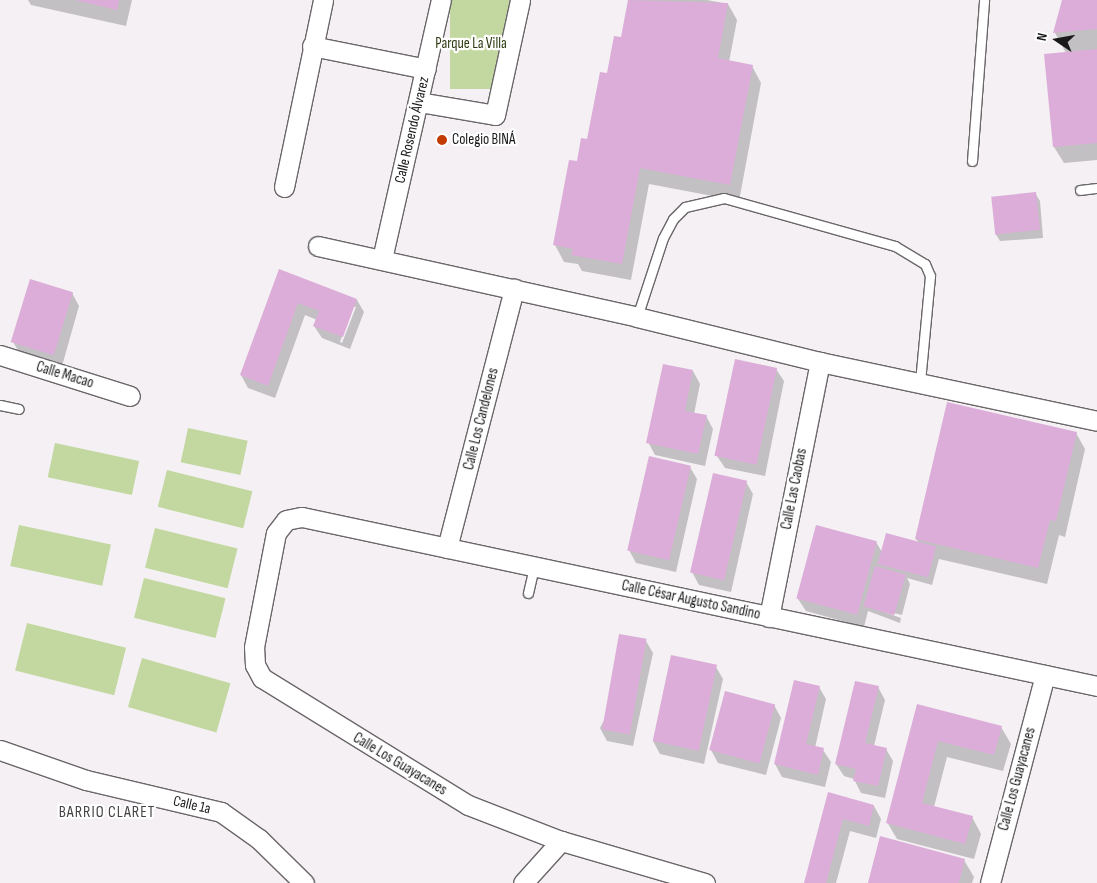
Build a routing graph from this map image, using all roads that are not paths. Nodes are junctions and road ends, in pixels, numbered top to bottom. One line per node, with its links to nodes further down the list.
1 (323, 0): 5 (street)
2 (441, 0): 6 (street, Calle Rosendo Álvarez)
3 (520, 0): 7 (street)
4 (984, 0): 8 (lane)
5 (312, 46): 6 (street); 9 (street)
6 (426, 69): 7 (street, Calle Rosendo Álvarez)
7 (419, 102): 13 (street, Calle Rosendo Álvarez)
8 (972, 161)
9 (284, 187)
10 (1097, 188): 11 (lane)
11 (1080, 190)
12 (318, 246): 13 (street)
13 (382, 259): 14 (street)
14 (514, 289): 15 (street); 24 (street, Calle Los Candelones)
15 (637, 317): 17 (street); 18 (lane)
16 (0, 355): 19 (street, Calle Macao)
17 (820, 362): 18 (street); 27 (street, Calle Las Caobas)
18 (920, 382): 22 (street)
19 (130, 396)
20 (0, 405): 21 (lane)
21 (19, 409)
22 (1097, 421)
23 (286, 520): 24 (street, Calle César Augusto Sandino); 31 (street, Calle Los Guayacanes)
24 (447, 548): 25 (street, Calle César Augusto Sandino)
25 (534, 566): 26 (lane); 27 (street, Calle César Augusto Sandino)
26 (528, 593)
27 (769, 616): 28 (street, Calle César Augusto Sandino)
28 (1045, 675): 29 (street, Calle César Augusto Sandino); 35 (street, Calle Los Guayacanes)
29 (1097, 686)
30 (0, 750): 32 (street, Calle 1a)
31 (561, 841): 33 (street); 34 (street, Calle Los Guayacanes)
32 (304, 883)
33 (523, 883)
34 (705, 883)
35 (990, 883)

